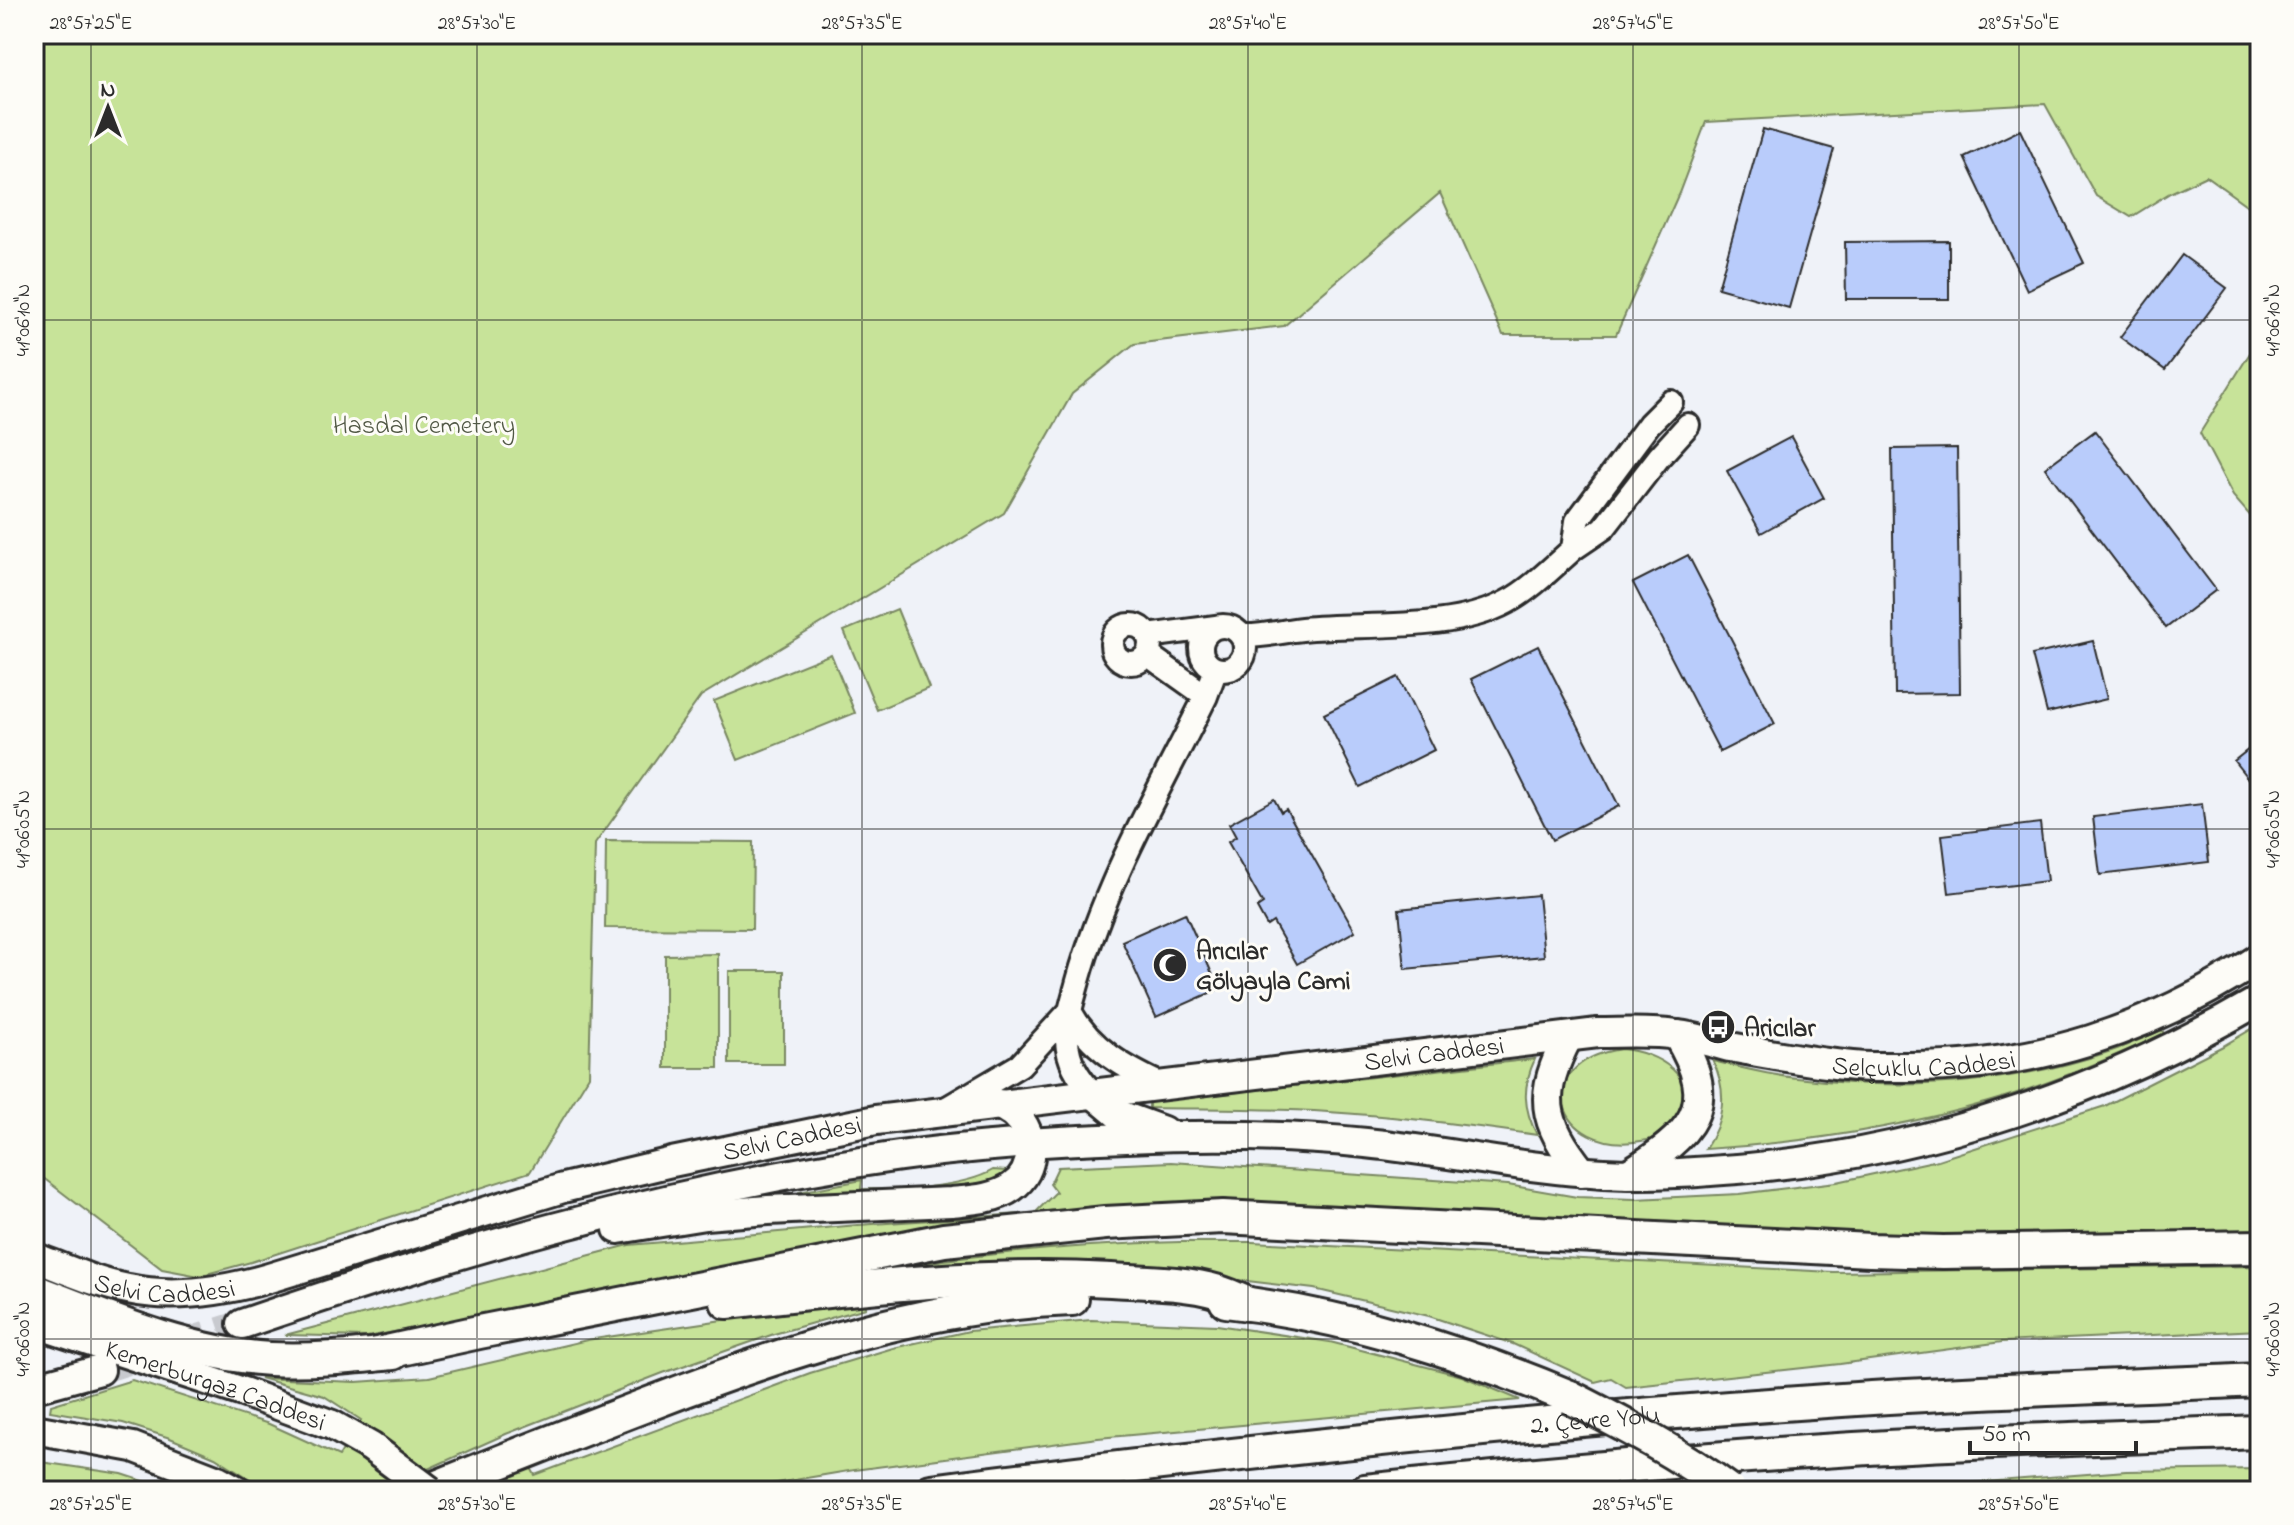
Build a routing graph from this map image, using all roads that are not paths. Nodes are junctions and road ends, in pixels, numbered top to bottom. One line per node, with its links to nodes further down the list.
1 (1671, 402): 3 (street)
2 (1688, 425): 3 (street)
3 (1573, 549): 5 (street)
4 (1216, 627): 5 (street); 6 (street); 7 (street)
5 (1242, 636): 6 (street)
6 (1216, 669): 7 (street)
7 (1206, 696): 10 (street)
8 (2260, 958): 11 (main road, Selçuklu Caddesi)
9 (2260, 1000): 20 (main road, Selçuklu Caddesi)
10 (1070, 1011): 13 (street); 14 (street); 16 (street)
11 (1677, 1035): 12 (main road, Selçuklu Caddesi); 20 (main road)
12 (1568, 1037): 13 (main road, Selvi Caddesi); 19 (main road)
13 (1164, 1087): 14 (main road, Selvi Caddesi)
14 (1094, 1094): 15 (main road, Selvi Caddesi); 17 (main road)
15 (999, 1104): 16 (main road, Selvi Caddesi); 18 (main road)
16 (944, 1111): 23 (main road, Selvi Caddesi)
17 (1195, 1137): 18 (main road, Selvi Caddesi); 19 (main road, Selvi Caddesi)
18 (1030, 1143): 22 (main road, Selvi Caddesi); 22 (main road)
19 (1582, 1172): 20 (main road, Selçuklu Caddesi)
20 (1627, 1174)
21 (2260, 1247): 28 (highway)
22 (475, 1250): 27 (main road, Selvi Caddesi)
23 (34, 1257)
24 (34, 1291): 28 (highway)
25 (1248, 1304): 28 (highway); 37 (highway); 40 (highway, bridge)
26 (34, 1323): 37 (main road, Kemerburgaz Caddesi, bridge)
27 (242, 1324)
28 (373, 1355)
29 (2260, 1368): 32 (highway)
30 (100, 1370): 33 (main road)
31 (2260, 1380): 32 (highway, 2. Çevre Yolu)
32 (2215, 1382): 38 (highway, 2. Çevre Yolu)
33 (34, 1388)
34 (34, 1429): 36 (main road)
35 (2260, 1432): 39 (highway, 2. Çevre Yolu)
36 (238, 1491)
37 (429, 1491)
38 (931, 1491)
39 (1365, 1491)
40 (1730, 1491)

